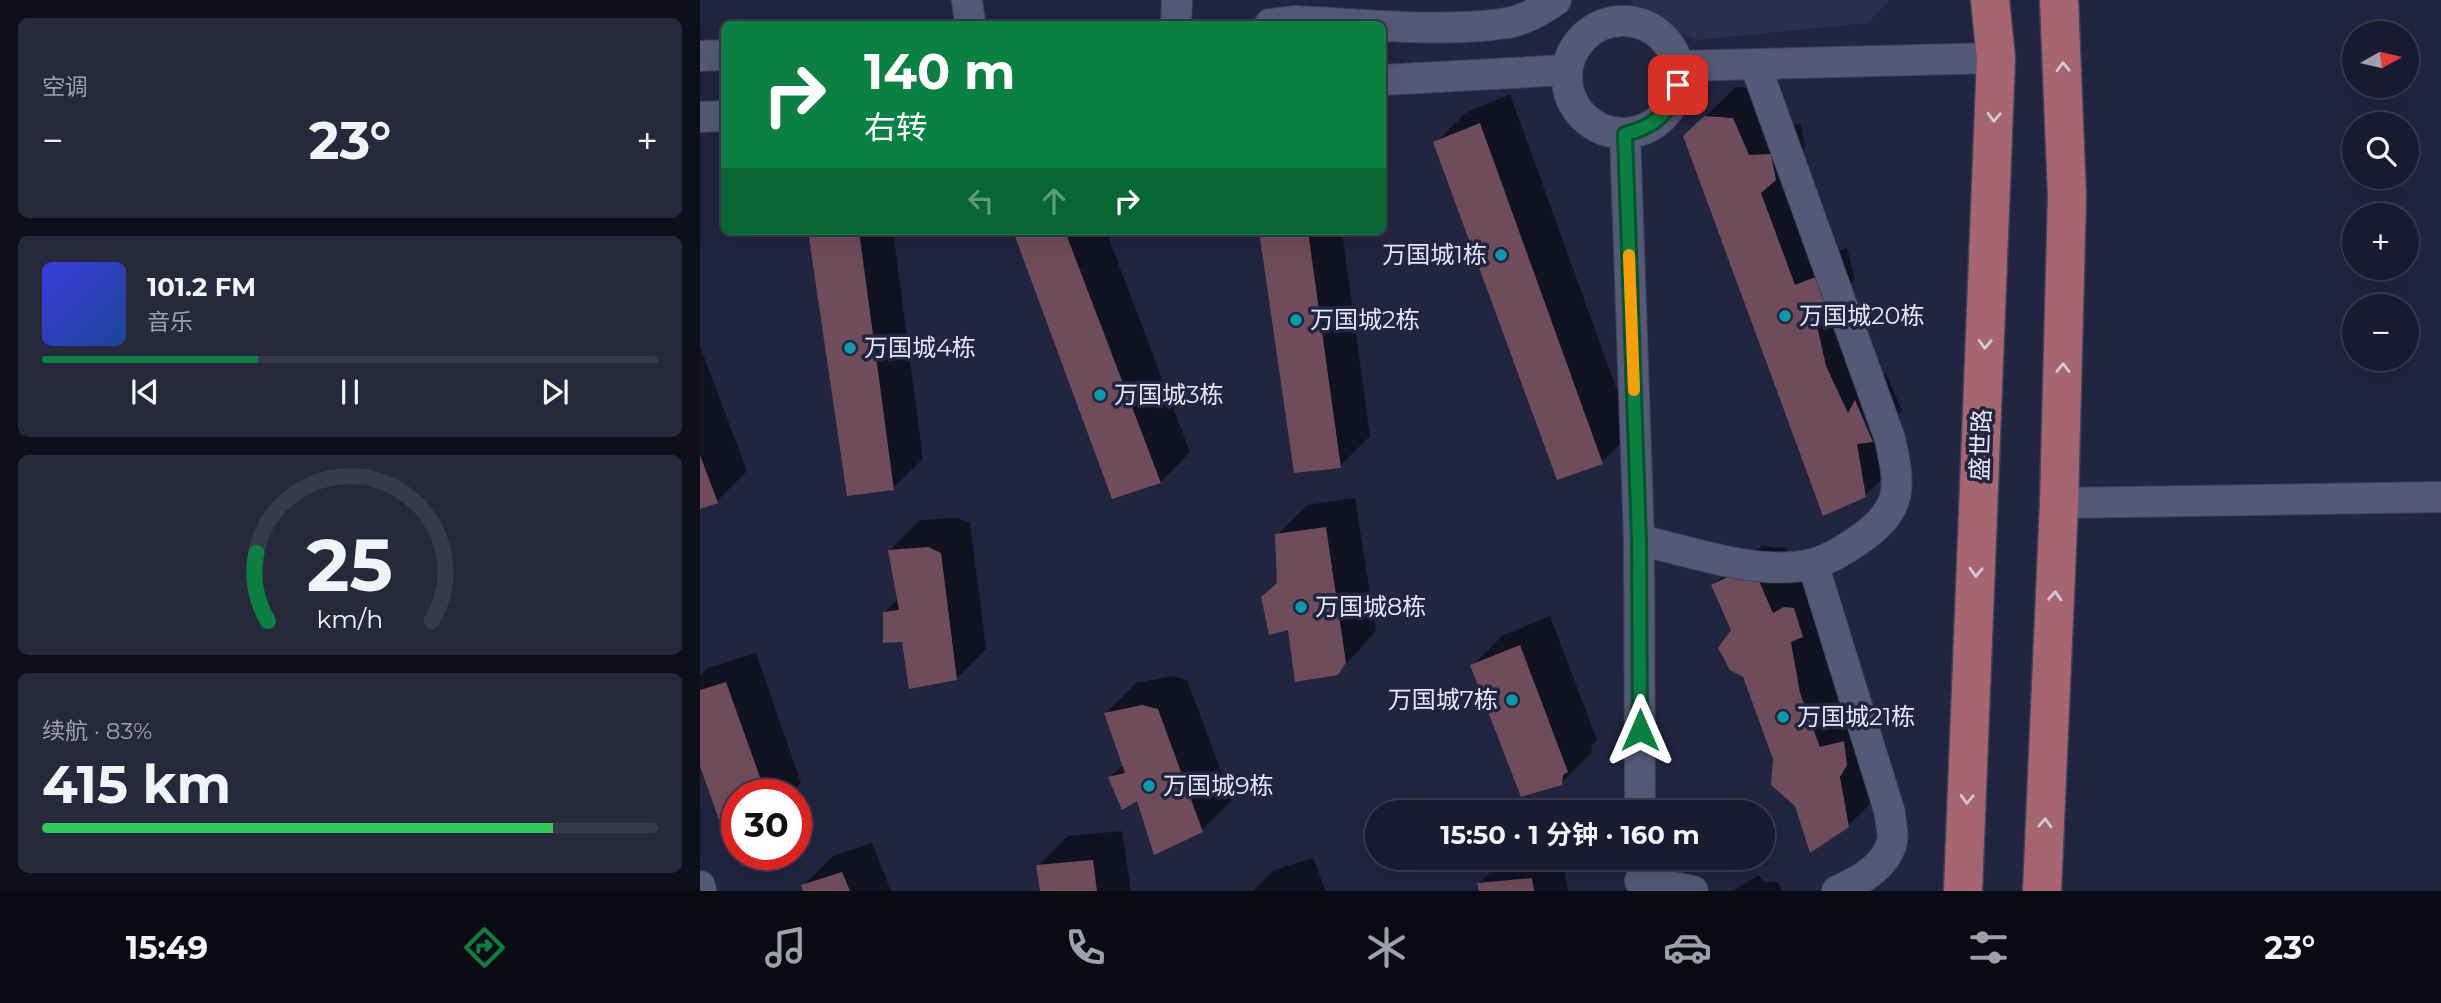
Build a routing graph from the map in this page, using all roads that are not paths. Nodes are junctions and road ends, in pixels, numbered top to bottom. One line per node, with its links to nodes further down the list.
1 (1177, 0): 6 (street)
2 (1990, 0): 11 (main road, 盛世路)
3 (2059, 0): 20 (main road, one-way to 3)
4 (1549, 5): 7 (street); 8 (street)
5 (1608, 11): 8 (street); 13 (street)
6 (1176, 21)
7 (1386, 24)
8 (1582, 38): 14 (street)
9 (721, 55): 10 (street)
10 (700, 56)
11 (1996, 58): 12 (street); 27 (main road, 盛世路, one-way to 27)
12 (1755, 64): 13 (street); 22 (street)
13 (1678, 66): 18 (street)
14 (1567, 70): 15 (street); 18 (street)
15 (1386, 80)
16 (721, 116): 17 (street)
17 (700, 117)
18 (1625, 134): 21 (street)
19 (2441, 498): 20 (street)
20 (2059, 503): 28 (main road, one-way to 20)
21 (1639, 540): 22 (street); 23 (street)
22 (1813, 564): 26 (street)
23 (1640, 800)
24 (1640, 877): 25 (street)
25 (1693, 891)
26 (1837, 891)
27 (1963, 891)
28 (2042, 891)

